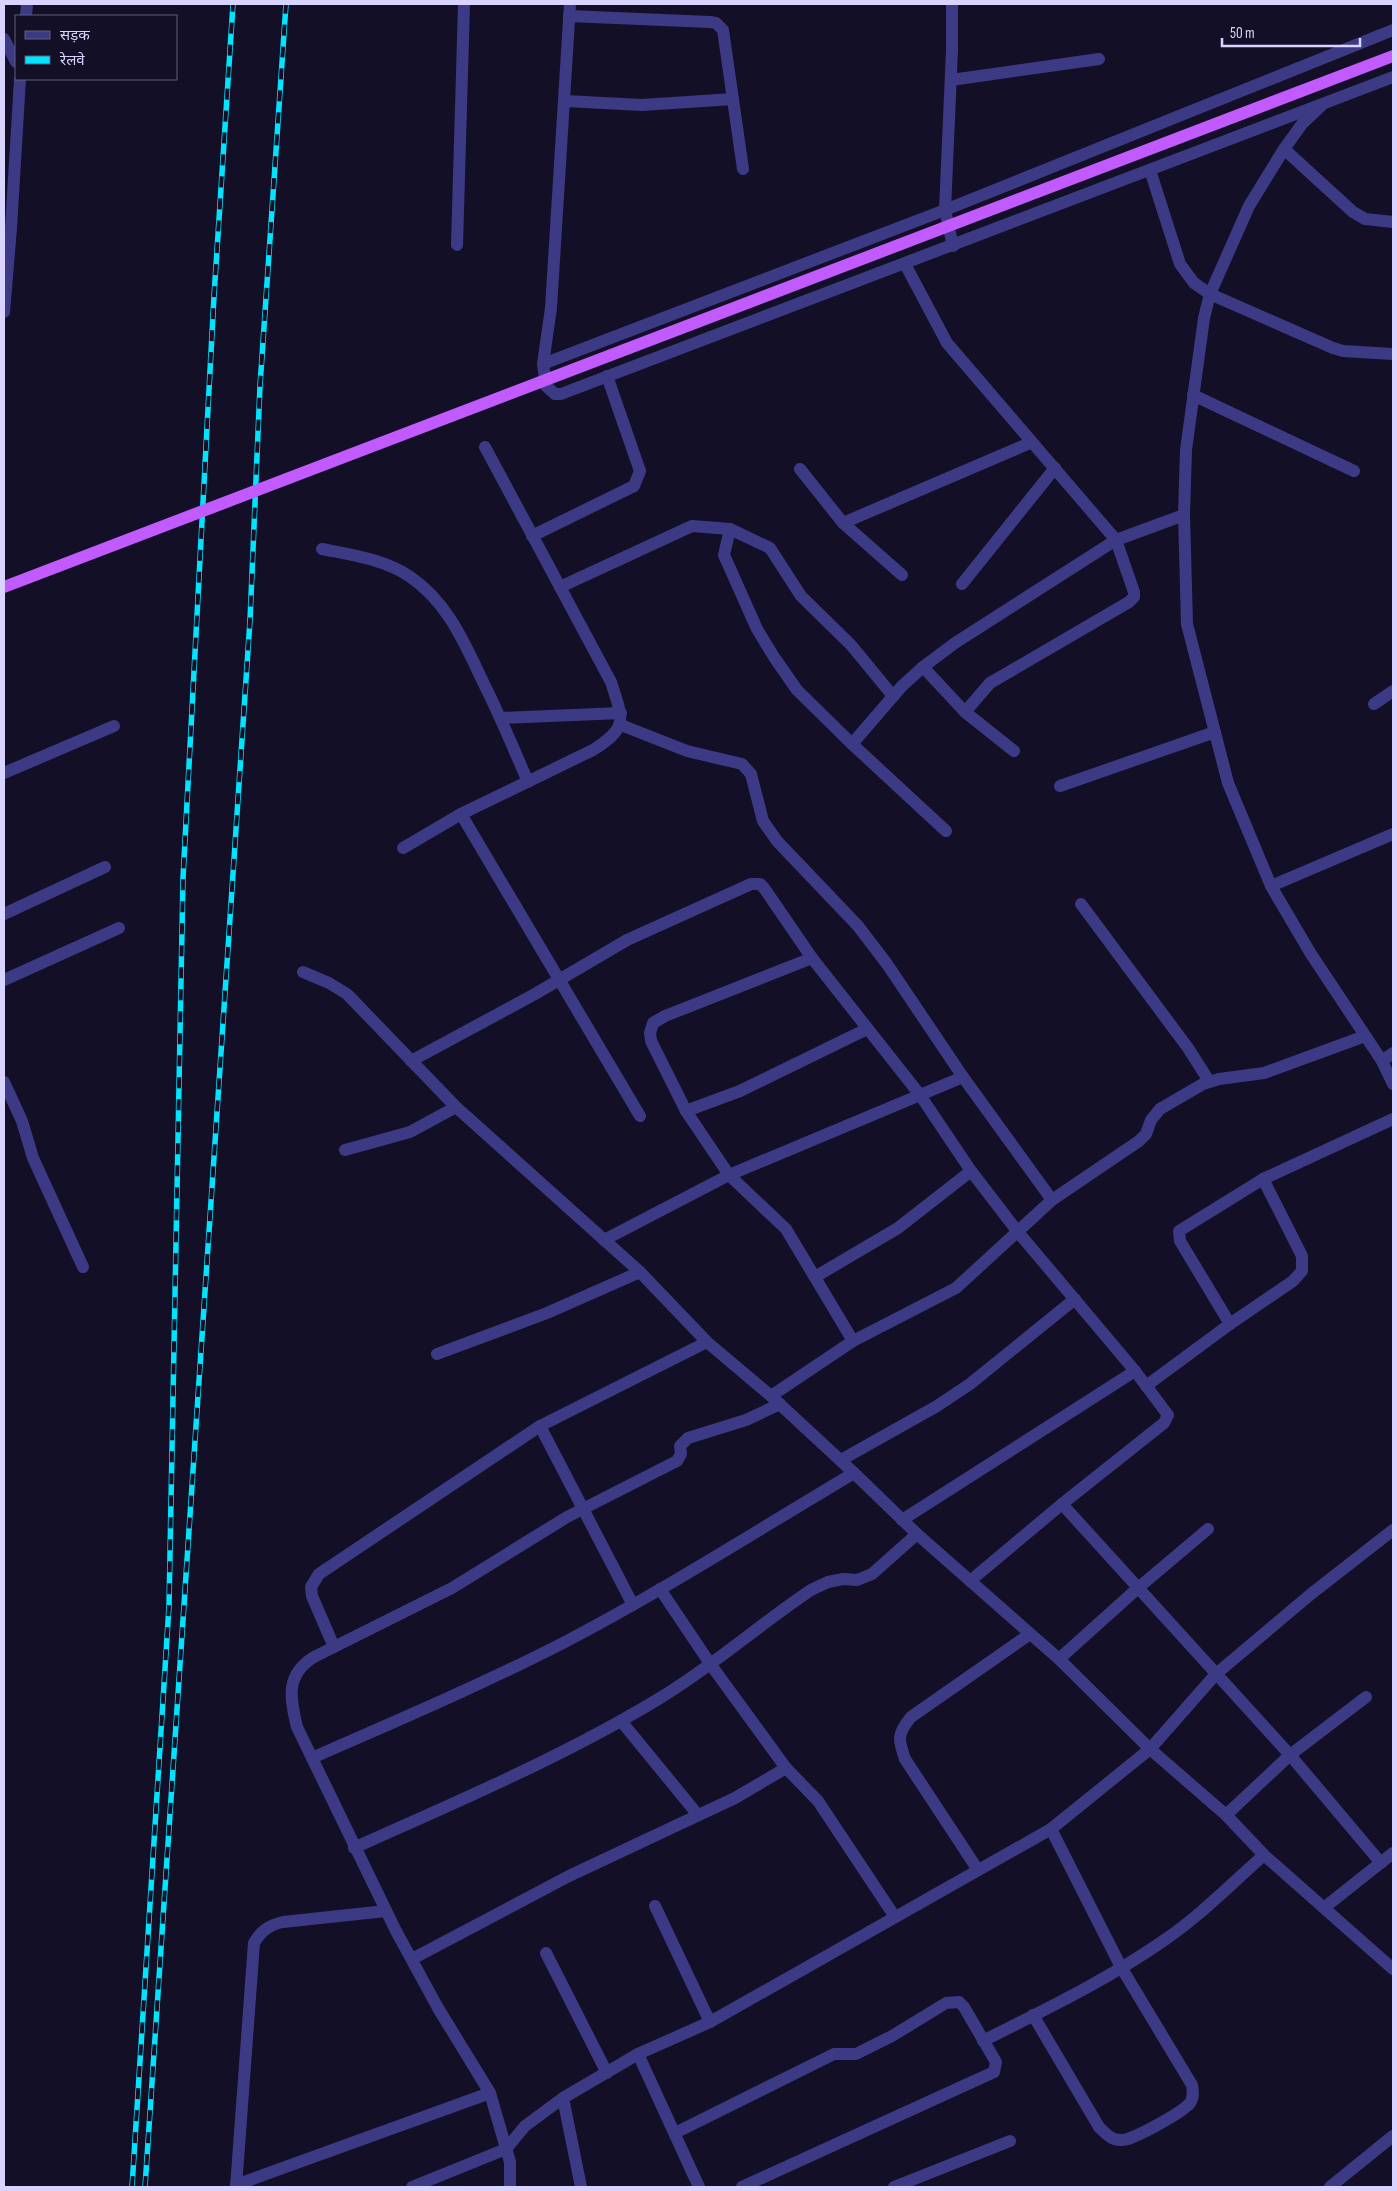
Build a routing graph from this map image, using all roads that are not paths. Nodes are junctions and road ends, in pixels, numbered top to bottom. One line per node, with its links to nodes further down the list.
1 (464, 4): 21 (street)
2 (952, 4): 11 (street)
3 (569, 10): 12 (street); 13 (street)
4 (1393, 30): 18 (street)
5 (4, 39): 8 (street)
6 (1393, 56): 43 (main road, bridge)
7 (1099, 58): 11 (street)
8 (15, 60)
9 (1393, 77): 14 (street)
10 (20, 80): 20 (street)
11 (951, 80): 18 (street)
12 (733, 99): 13 (street); 16 (street)
13 (565, 101): 27 (street)
14 (1327, 101): 15 (street); 17 (street)
15 (1284, 149): 19 (street); 24 (street)
16 (743, 169)
17 (1150, 170): 22 (street); 24 (street)
18 (945, 210): 22 (street); 27 (street)
19 (1393, 222)
20 (8, 228): 25 (street)
21 (457, 246)
22 (954, 246): 23 (street)
23 (905, 264): 28 (street); 30 (street)
24 (1210, 294): 26 (street); 29 (street)
25 (4, 312)
26 (1393, 354)
27 (543, 364): 28 (street)
28 (607, 376): 38 (street)
29 (1193, 395): 34 (street); 35 (street)
30 (1030, 443): 33 (street); 36 (street)
31 (485, 447): 38 (street)
32 (800, 468): 36 (street)
33 (1055, 468): 39 (street); 42 (street)
34 (1354, 471)
35 (1184, 515): 39 (street); 53 (street)
36 (843, 523): 41 (street)
37 (730, 530): 44 (street); 47 (street); 54 (street)
38 (532, 536): 44 (street)
39 (1116, 540): 45 (street); 49 (street)
40 (322, 549): 50 (street)
41 (902, 575)
42 (962, 584)
43 (4, 587)
44 (560, 587): 51 (street)
45 (923, 667): 47 (street); 49 (street)
46 (1393, 690): 48 (street)
47 (893, 696): 54 (street)
48 (1374, 704)
49 (965, 712): 55 (street)
50 (501, 718): 51 (street); 57 (street)
51 (621, 719): 57 (street); 77 (street)
52 (114, 726): 56 (street)
53 (1215, 732): 58 (street); 64 (street)
54 (852, 744): 60 (street)
55 (1014, 751)
56 (4, 773)
57 (528, 782): 59 (street)
58 (1060, 786)
59 (461, 814): 62 (street); 71 (street)
60 (946, 831)
61 (1393, 834): 64 (street)
62 (403, 848)
63 (105, 867): 66 (street)
64 (1271, 886): 73 (street)
65 (1081, 904): 78 (street)
66 (4, 914)
67 (120, 928): 70 (street)
68 (812, 958): 71 (street); 72 (street); 83 (street)
69 (303, 972): 76 (street)
70 (4, 980)
71 (559, 980): 76 (street); 84 (street)
72 (867, 1029): 81 (street); 83 (street)
73 (1365, 1036): 75 (street); 78 (street)
74 (1393, 1053): 75 (street)
75 (1382, 1061): 80 (street)
76 (411, 1062): 82 (street)
77 (963, 1077): 81 (street); 90 (street)
78 (1209, 1081): 90 (street)
79 (4, 1082): 93 (street)
80 (1393, 1084)
81 (920, 1095): 87 (street); 88 (street)
82 (456, 1107): 86 (street); 92 (street)
83 (686, 1111): 88 (street)
84 (640, 1116)
85 (1393, 1119): 89 (street)
86 (345, 1150)
87 (971, 1171): 91 (street); 95 (street)
88 (730, 1175): 92 (street); 95 (street)
89 (1263, 1179): 97 (street); 97 (street)
90 (1052, 1200): 91 (street)
91 (1018, 1232): 96 (street); 98 (street)
92 (604, 1240): 94 (street)
93 (83, 1267)
94 (640, 1272): 99 (street); 100 (street)
95 (815, 1277): 98 (street)
96 (1075, 1298): 101 (street); 105 (street)
97 (1230, 1324): 102 (street)
98 (853, 1341): 103 (street)
99 (707, 1342): 103 (street); 104 (street)
100 (437, 1354)
101 (1135, 1371): 102 (street); 109 (street)
102 (1146, 1386): 107 (street)
103 (775, 1400): 105 (street); 108 (street)
104 (540, 1426): 108 (street); 118 (street)
105 (840, 1460): 106 (street)
106 (854, 1473): 109 (street); 115 (street)
107 (1062, 1504): 113 (street); 114 (street)
108 (584, 1508): 116 (street); 118 (street)
109 (902, 1520): 112 (street)
110 (1208, 1529): 114 (street)
111 (1393, 1530): 121 (street)
112 (917, 1534): 113 (street); 120 (street)
113 (970, 1581): 117 (street)
114 (1138, 1588): 119 (street); 121 (street)
115 (660, 1589): 116 (street); 120 (street)
116 (633, 1605): 126 (street)
117 (1030, 1634): 119 (street); 135 (street)
118 (334, 1648): 126 (street)
119 (1058, 1659): 124 (street)
120 (711, 1665): 123 (street); 127 (street)
121 (1216, 1674): 124 (street); 125 (street)
122 (1366, 1697): 125 (street)
123 (621, 1721): 128 (street); 131 (street)
124 (1152, 1746): 129 (street); 130 (street)
125 (1290, 1755): 129 (street); 134 (street)
126 (312, 1758): 131 (street)
127 (786, 1768): 128 (street); 139 (street)
128 (698, 1815): 141 (street)
129 (1226, 1815): 133 (street)
130 (1052, 1829): 135 (street); 142 (street)
131 (354, 1848): 138 (street)
132 (1393, 1853): 134 (street)
133 (1264, 1855): 137 (street); 142 (street)
134 (1381, 1863): 137 (street)
135 (978, 1870): 139 (street)
136 (655, 1906): 145 (street)
137 (1325, 1907): 143 (street)
138 (386, 1911): 141 (street); 156 (street)
139 (895, 1917): 145 (street)
140 (546, 1953): 148 (street)
141 (412, 1959): 149 (street)
142 (1121, 1967): 144 (street); 144 (street)
143 (1393, 1969)
144 (1033, 2015): 146 (street)
145 (710, 2022): 147 (street)
146 (984, 2041): 151 (street); 161 (street)
147 (638, 2054): 148 (street); 151 (street)
148 (607, 2073): 150 (street)
149 (490, 2092): 154 (street); 156 (street)
150 (563, 2098): 154 (street); 159 (street)
151 (675, 2133): 160 (street)
152 (1393, 2136): 163 (street)
153 (1010, 2141): 155 (street)
154 (506, 2149): 157 (street); 158 (street)
155 (917, 2184): 162 (street)
156 (236, 2186)
157 (412, 2187)
158 (510, 2187)
159 (581, 2187)
160 (699, 2187)
161 (742, 2187)
162 (894, 2187)
163 (1330, 2187)

